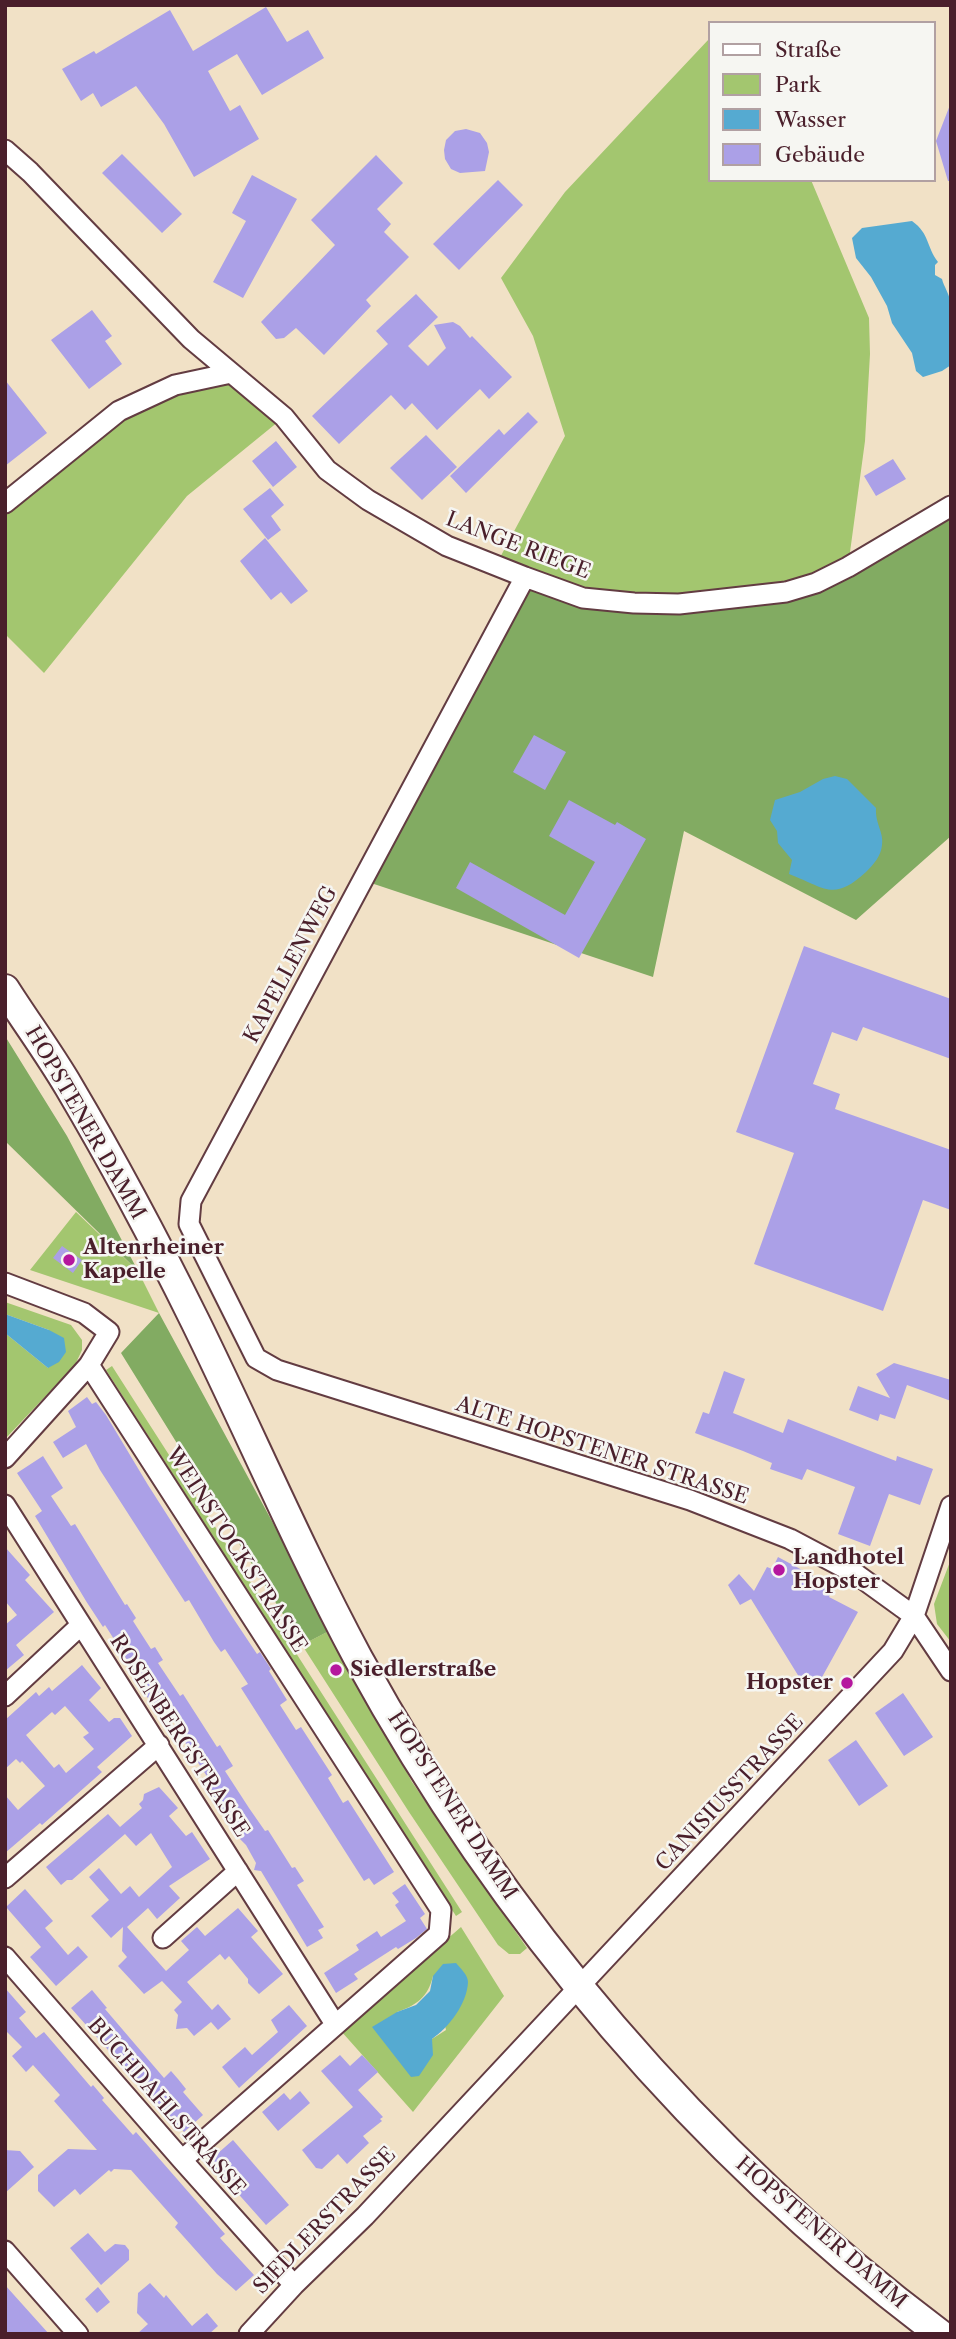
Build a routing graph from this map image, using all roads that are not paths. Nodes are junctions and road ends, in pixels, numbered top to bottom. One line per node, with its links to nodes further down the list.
1 (5, 150): 2 (street, LANGE RIEGE)
2 (231, 373): 3 (street); 5 (street, LANGE RIEGE)
3 (5, 503)
4 (951, 506): 5 (street, LANGE RIEGE)
5 (525, 577): 9 (street, KAPELLENWEG)
6 (5, 989): 22 (main road, HOPSTENER DAMM)
7 (5, 1283): 8 (street)
8 (89, 1365): 10 (street); 23 (street, WEINSTOCKSTRASSE)
9 (277, 1370): 13 (street, ALTE HOPSTENER STRASSE)
10 (5, 1458)
11 (5, 1505): 14 (street, ROSENBERGSTRASSE)
12 (951, 1506): 13 (street, CANISIUSSTRASSE)
13 (914, 1616): 15 (street, ALTE HOPSTENER STRASSE); 22 (street, CANISIUSSTRASSE)
14 (81, 1625): 16 (street, ROSENBERGSTRASSE); 17 (street, ROSENBERGSTRASSE)
15 (951, 1671)
16 (5, 1696)
17 (159, 1745): 18 (street, ROSENBERGSTRASSE); 19 (street)
18 (238, 1871): 20 (street, ROSENBERGSTRASSE); 23 (street, ROSENBERGSTRASSE)
19 (5, 1878)
20 (163, 1938)
21 (5, 1957): 24 (street, BUCHDAHLSTRASSE)
22 (578, 1987): 26 (street, SIEDLERSTRASSE); 29 (main road, HOPSTENER DAMM)
23 (335, 2024): 24 (street, WEINSTOCKSTRASSE)
24 (181, 2160): 26 (street, BUCHDAHLSTRASSE)
25 (5, 2251): 27 (street)
26 (294, 2285): 28 (street, SIEDLERSTRASSE)
27 (78, 2334)
28 (249, 2334)
29 (940, 2334)

